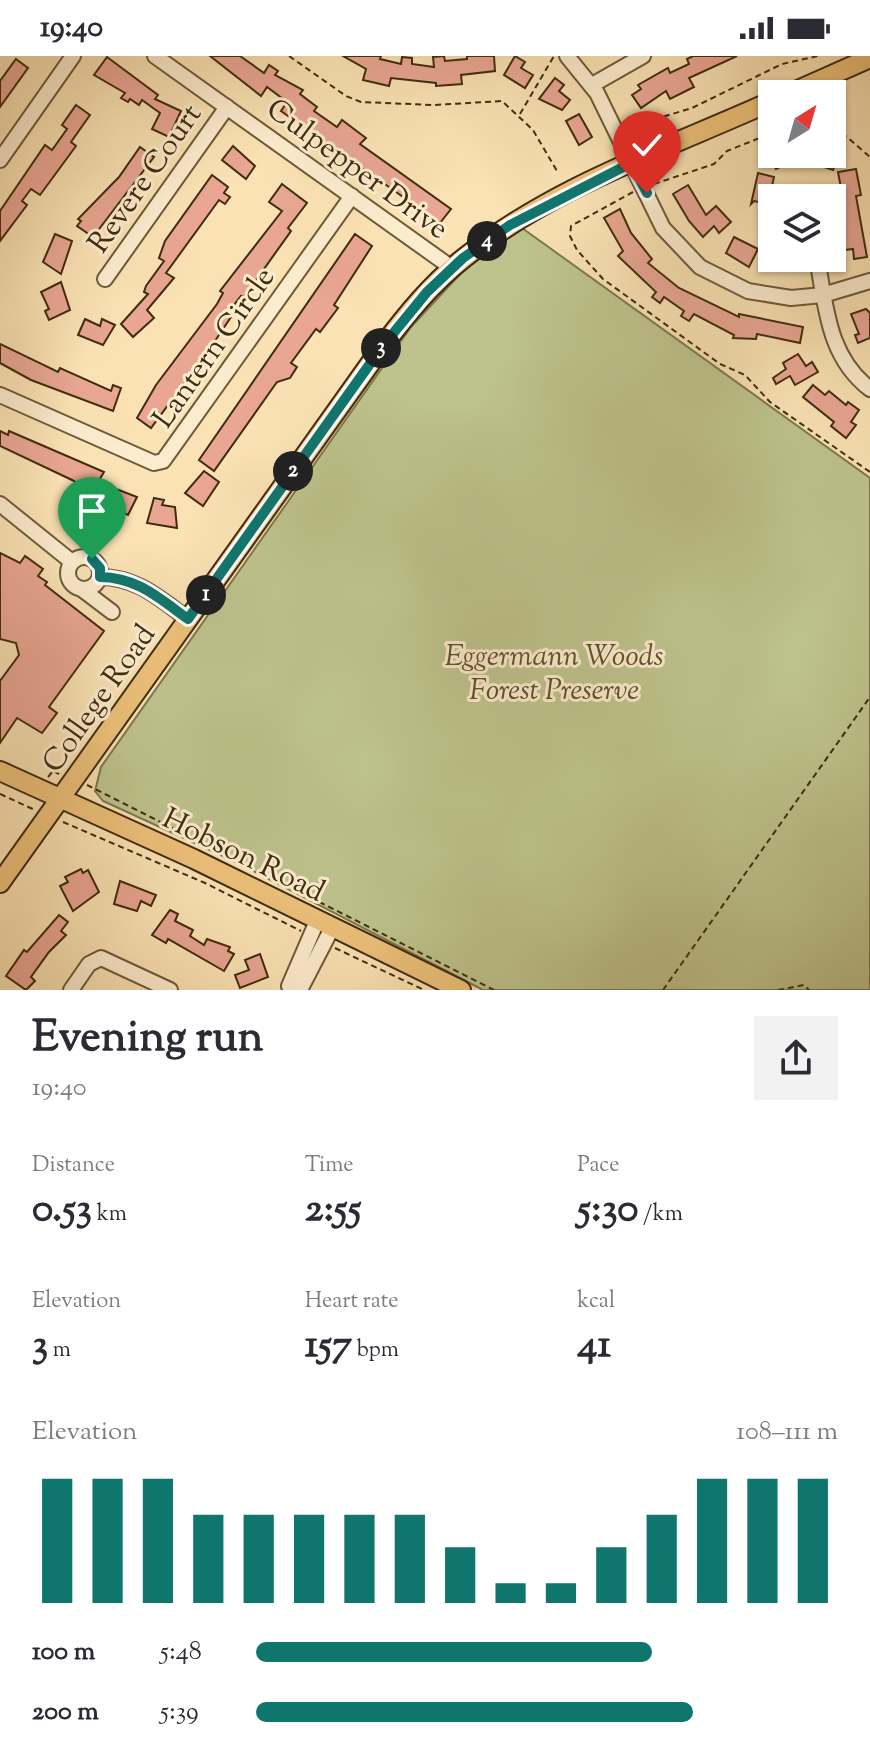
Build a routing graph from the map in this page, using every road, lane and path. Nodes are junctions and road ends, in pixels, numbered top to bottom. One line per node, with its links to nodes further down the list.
1 (73, 56): 18 (street)
2 (155, 56): 11 (street, Culpepper Drive)
3 (289, 56): 13 (path)
4 (554, 56): 13 (path)
5 (567, 56): 10 (street)
6 (643, 56): 10 (street)
7 (818, 56): 14 (path)
8 (870, 58): 9 (main road)
9 (820, 80)
10 (592, 85): 19 (street)
11 (227, 107): 22 (street, Culpepper Drive); 25 (street, Revere Court)
12 (758, 107): 19 (main road, College Road)
13 (520, 115): 20 (path)
14 (628, 136)
15 (846, 137): 17 (path)
16 (758, 139): 21 (path)
17 (870, 157)
18 (0, 160)
19 (631, 163): 21 (street); 23 (main road, College Road)
20 (557, 171)
21 (644, 187): 27 (street); 30 (path)
22 (352, 196): 23 (street, Culpepper Drive); 29 (street, Lantern Circle)
23 (452, 268): 36 (main road, College Road)
24 (819, 272): 27 (street)
25 (105, 279)
26 (870, 281): 27 (street)
27 (823, 295): 28 (street)
28 (870, 389)
29 (0, 395)
30 (870, 472)
31 (0, 504): 32 (street)
32 (72, 562): 33 (street); 34 (street)
33 (100, 577): 34 (street); 36 (street)
34 (83, 590): 35 (street)
35 (112, 612)
36 (188, 619): 41 (main road, College Road)
37 (870, 697): 52 (path)
38 (0, 771): 41 (main road, Hobson Road)
39 (94, 788): 51 (path)
40 (0, 794): 42 (path)
41 (61, 798): 44 (main road, College Road); 45 (main road, Hobson Road)
42 (25, 806)
43 (69, 824): 45 (path)
44 (0, 883)
45 (320, 932): 48 (street); 49 (path); 50 (main road, Hobson Road)
46 (71, 990): 47 (street)
47 (170, 990)
48 (294, 990)
49 (424, 990)
50 (461, 990)
51 (494, 990)
52 (663, 990)
53 (778, 990): 54 (path)
54 (809, 990)

